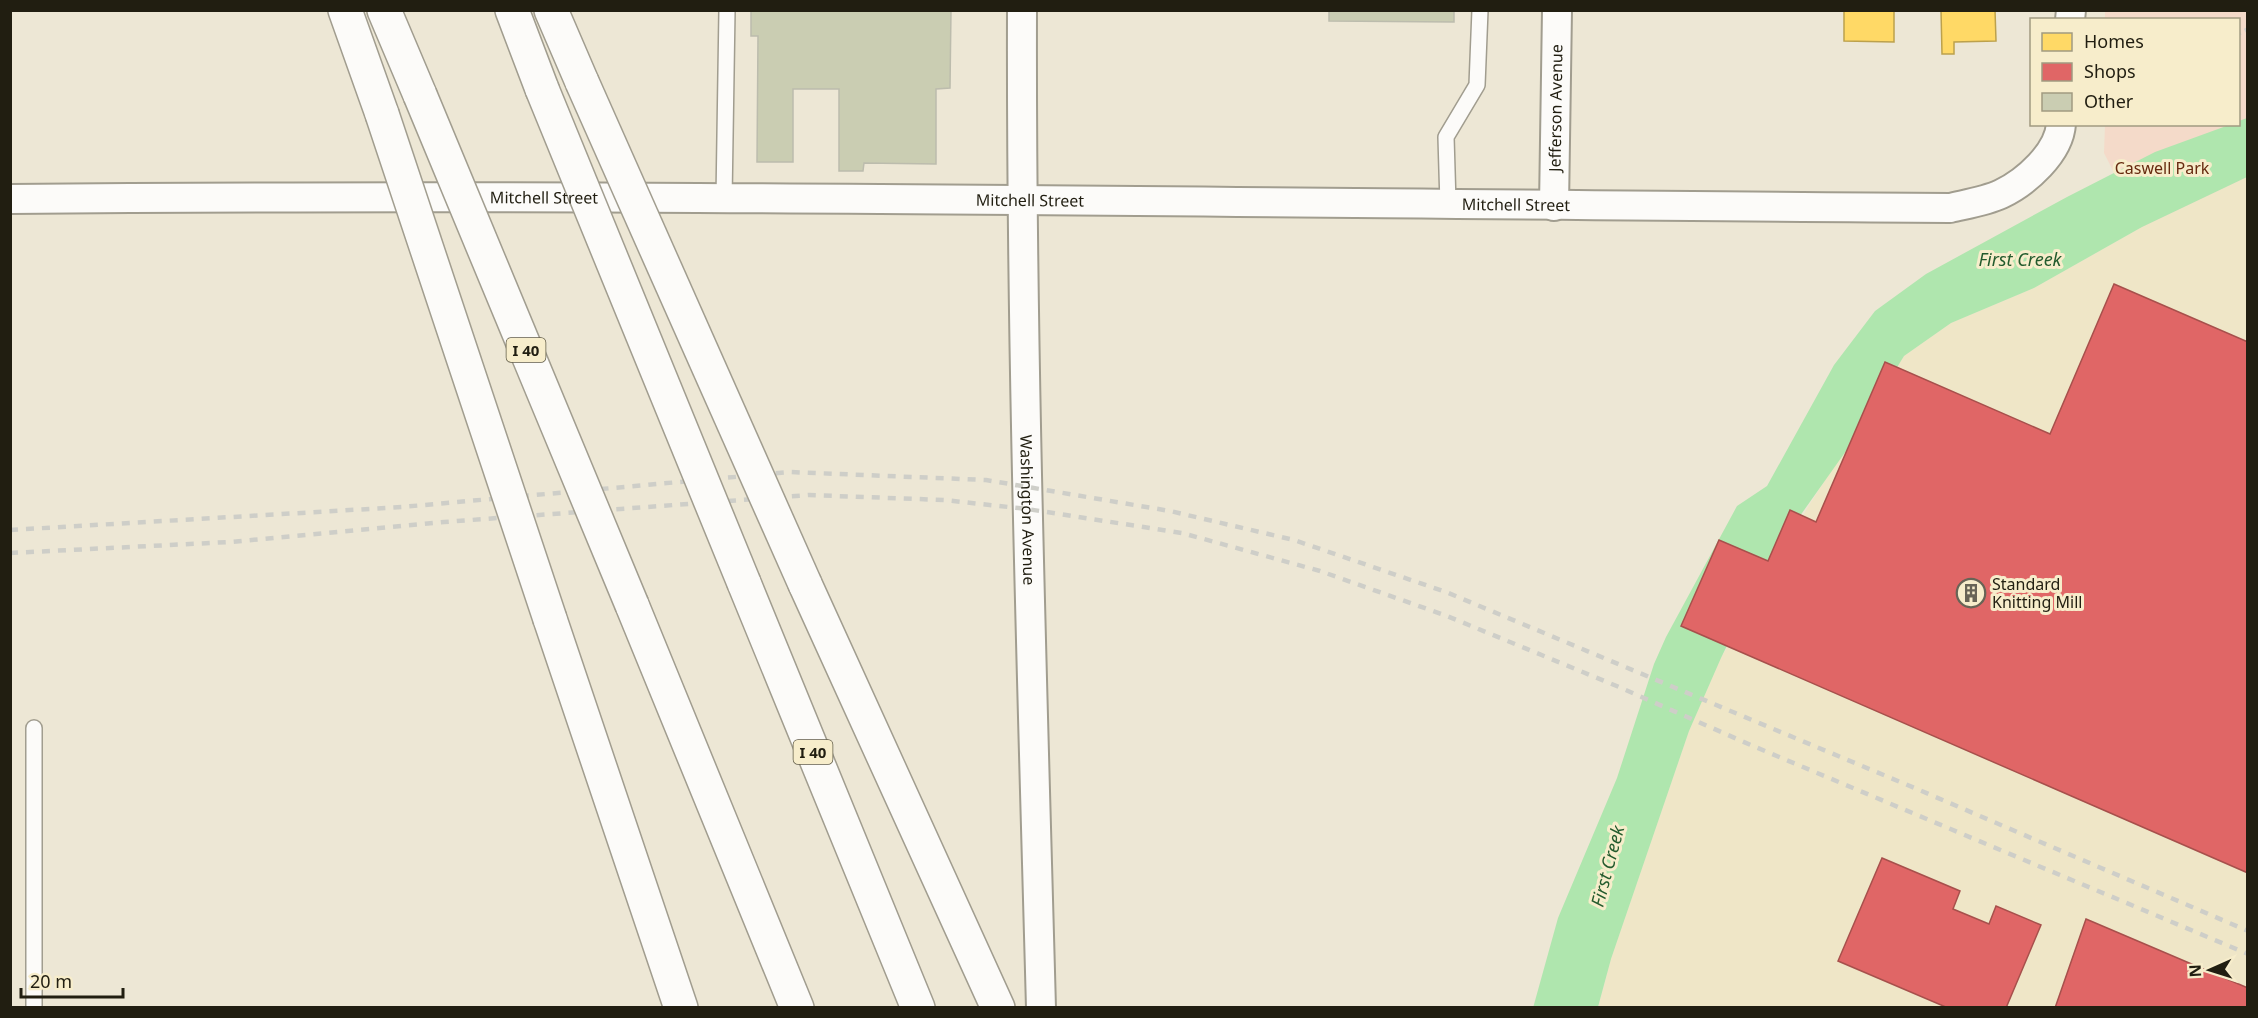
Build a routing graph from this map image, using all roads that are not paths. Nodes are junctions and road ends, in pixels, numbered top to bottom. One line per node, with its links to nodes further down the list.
1 (345, 10): 17 (highway, bridge)
2 (384, 10): 18 (highway, I 40, bridge)
3 (512, 10): 19 (highway, I 40, bridge)
4 (551, 10): 20 (highway, bridge)
5 (727, 10): 11 (lane)
6 (1022, 10): 12 (street, Washington Avenue)
7 (1480, 10): 13 (lane)
8 (1557, 10): 14 (street, Jefferson Avenue)
9 (2061, 126): 14 (street, Mitchell Street)
10 (10, 199): 11 (street, Mitchell Street)
11 (724, 199): 12 (street, Mitchell Street)
12 (1021, 200): 13 (street, Mitchell Street); 21 (street, Washington Avenue)
13 (1448, 204): 14 (street, Mitchell Street)
14 (1554, 206)
15 (34, 728): 16 (lane)
16 (34, 1008)
17 (681, 1008)
18 (797, 1008)
19 (918, 1008)
20 (998, 1008)
21 (1041, 1008)

